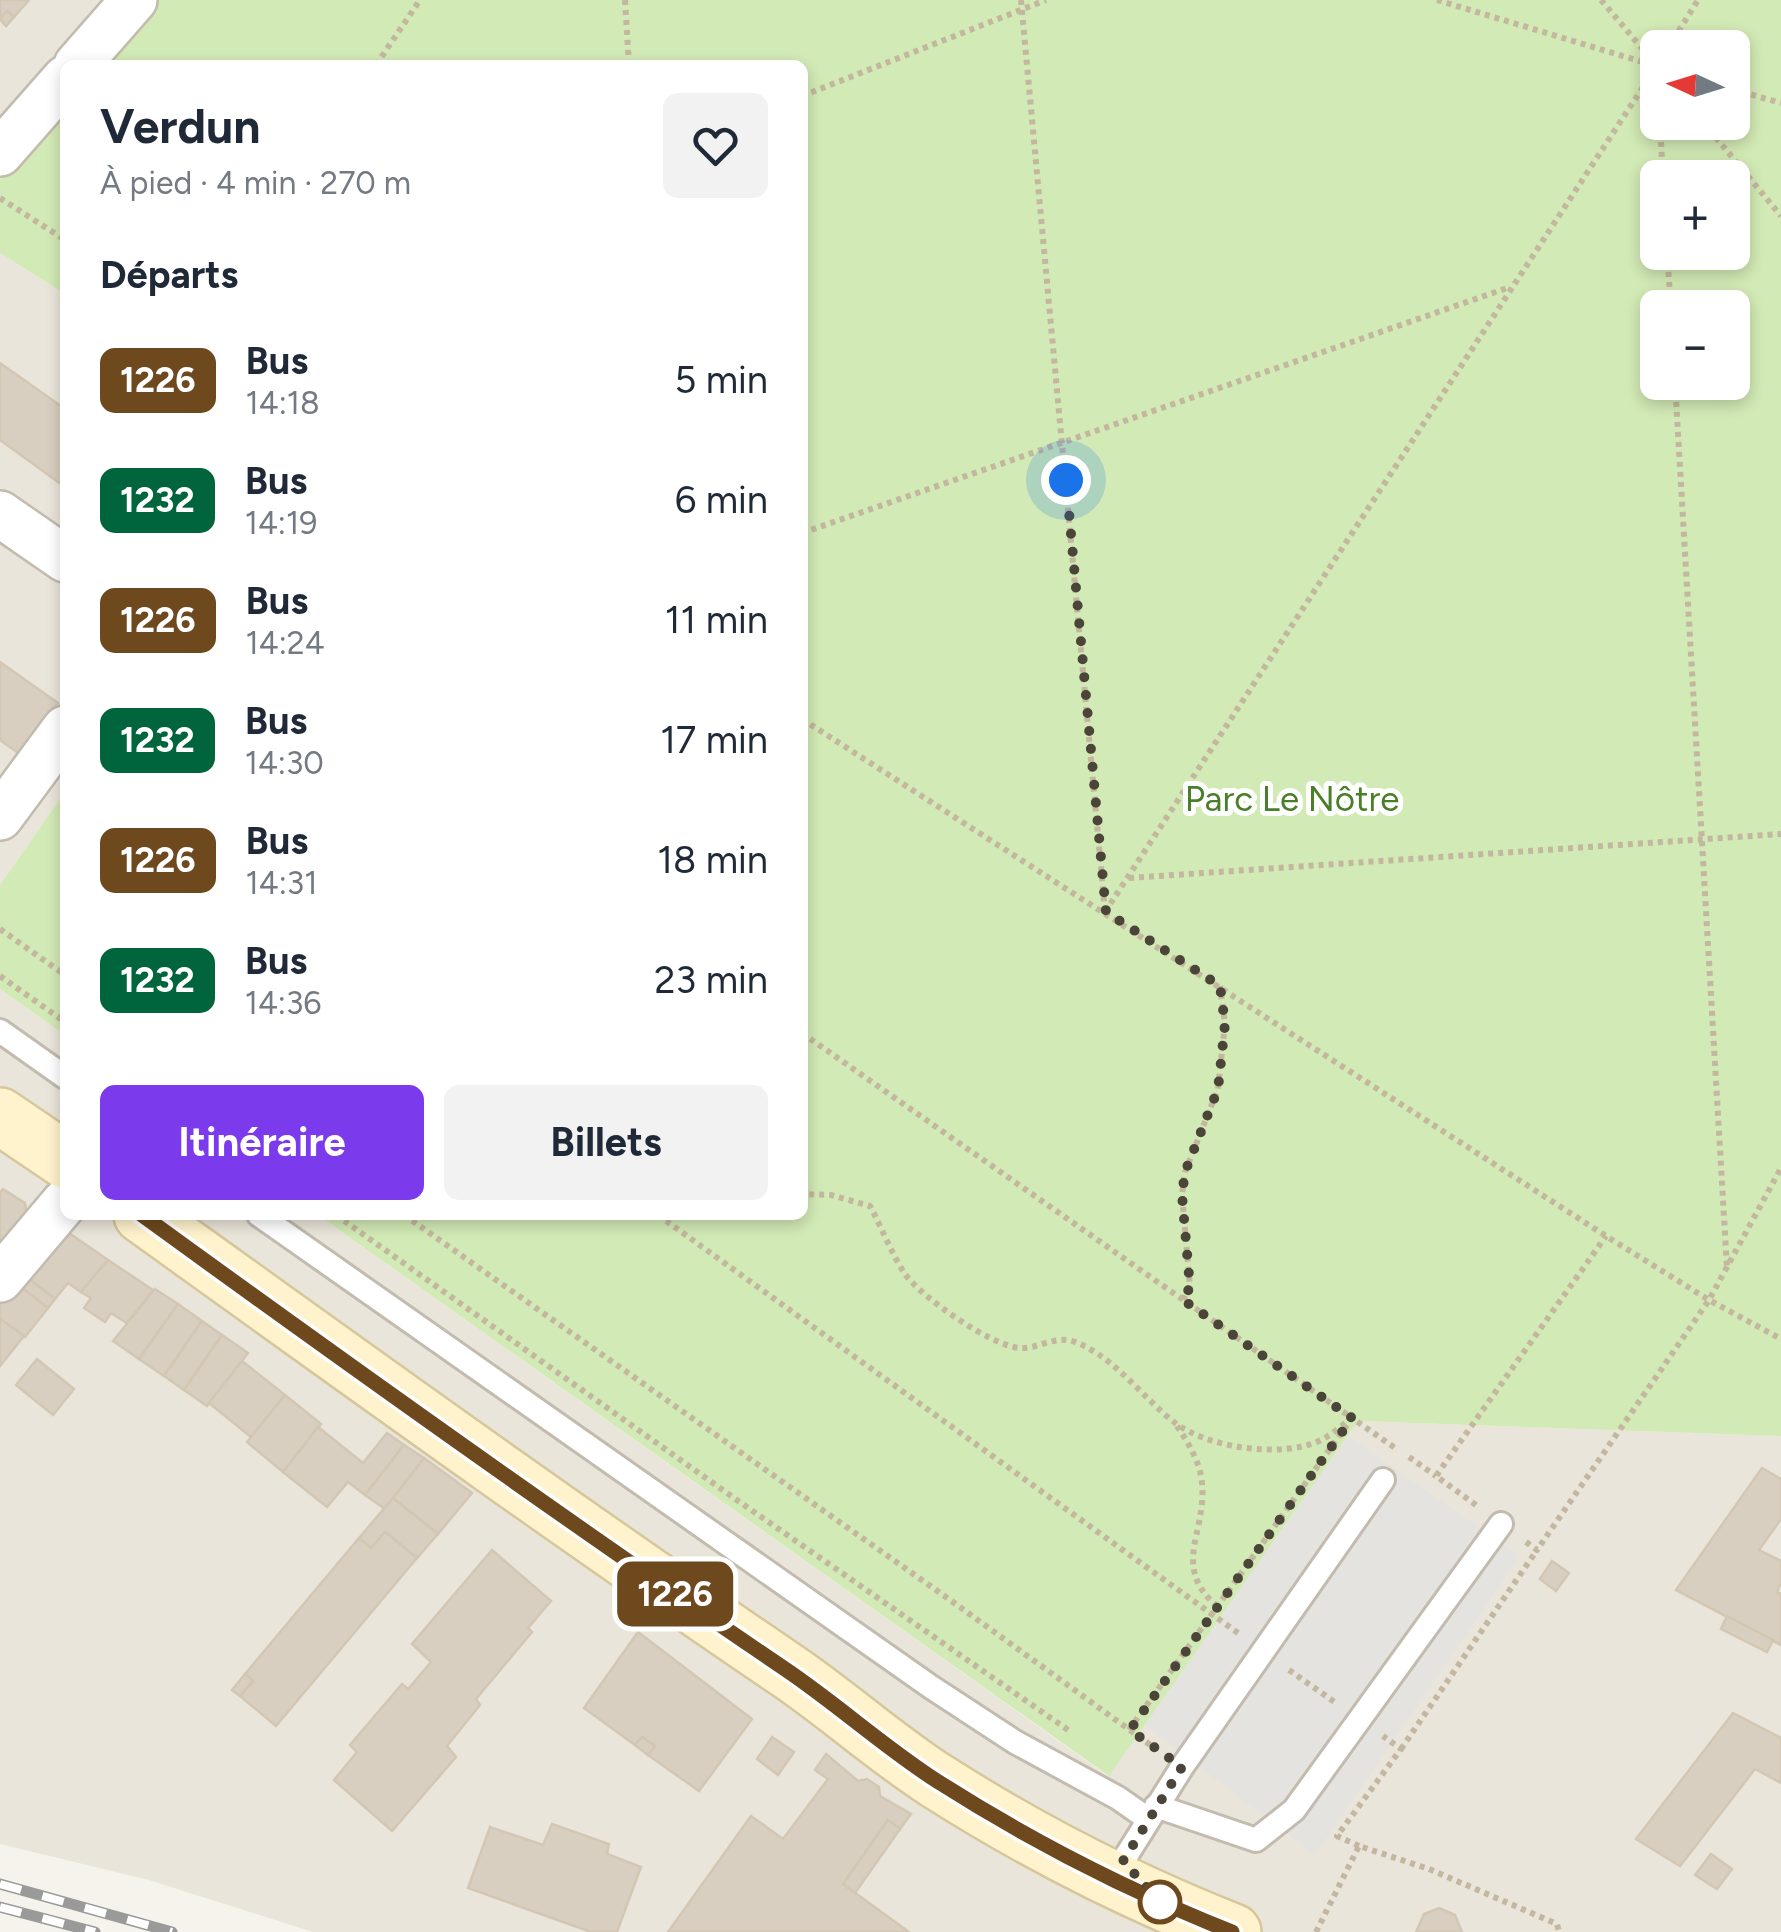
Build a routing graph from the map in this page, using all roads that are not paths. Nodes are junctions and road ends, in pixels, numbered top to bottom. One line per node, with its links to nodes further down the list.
1 (134, 0): 2 (street)
2 (81, 60)
3 (60, 85): 4 (street)
4 (0, 153)
5 (0, 514): 6 (street)
6 (60, 556)
7 (60, 737): 8 (street)
8 (0, 817)
9 (0, 1031): 10 (lane)
10 (60, 1073)
11 (0, 1116): 12 (main road)
12 (60, 1157)
13 (60, 1208): 16 (street)
14 (149, 1220): 20 (main road)
15 (266, 1220): 19 (lane)
16 (0, 1279)
17 (1383, 1480): 19 (lane)
18 (1501, 1524): 19 (lane)
19 (1152, 1813): 20 (lane)
20 (1111, 1880): 21 (main road)
21 (1233, 1932)

